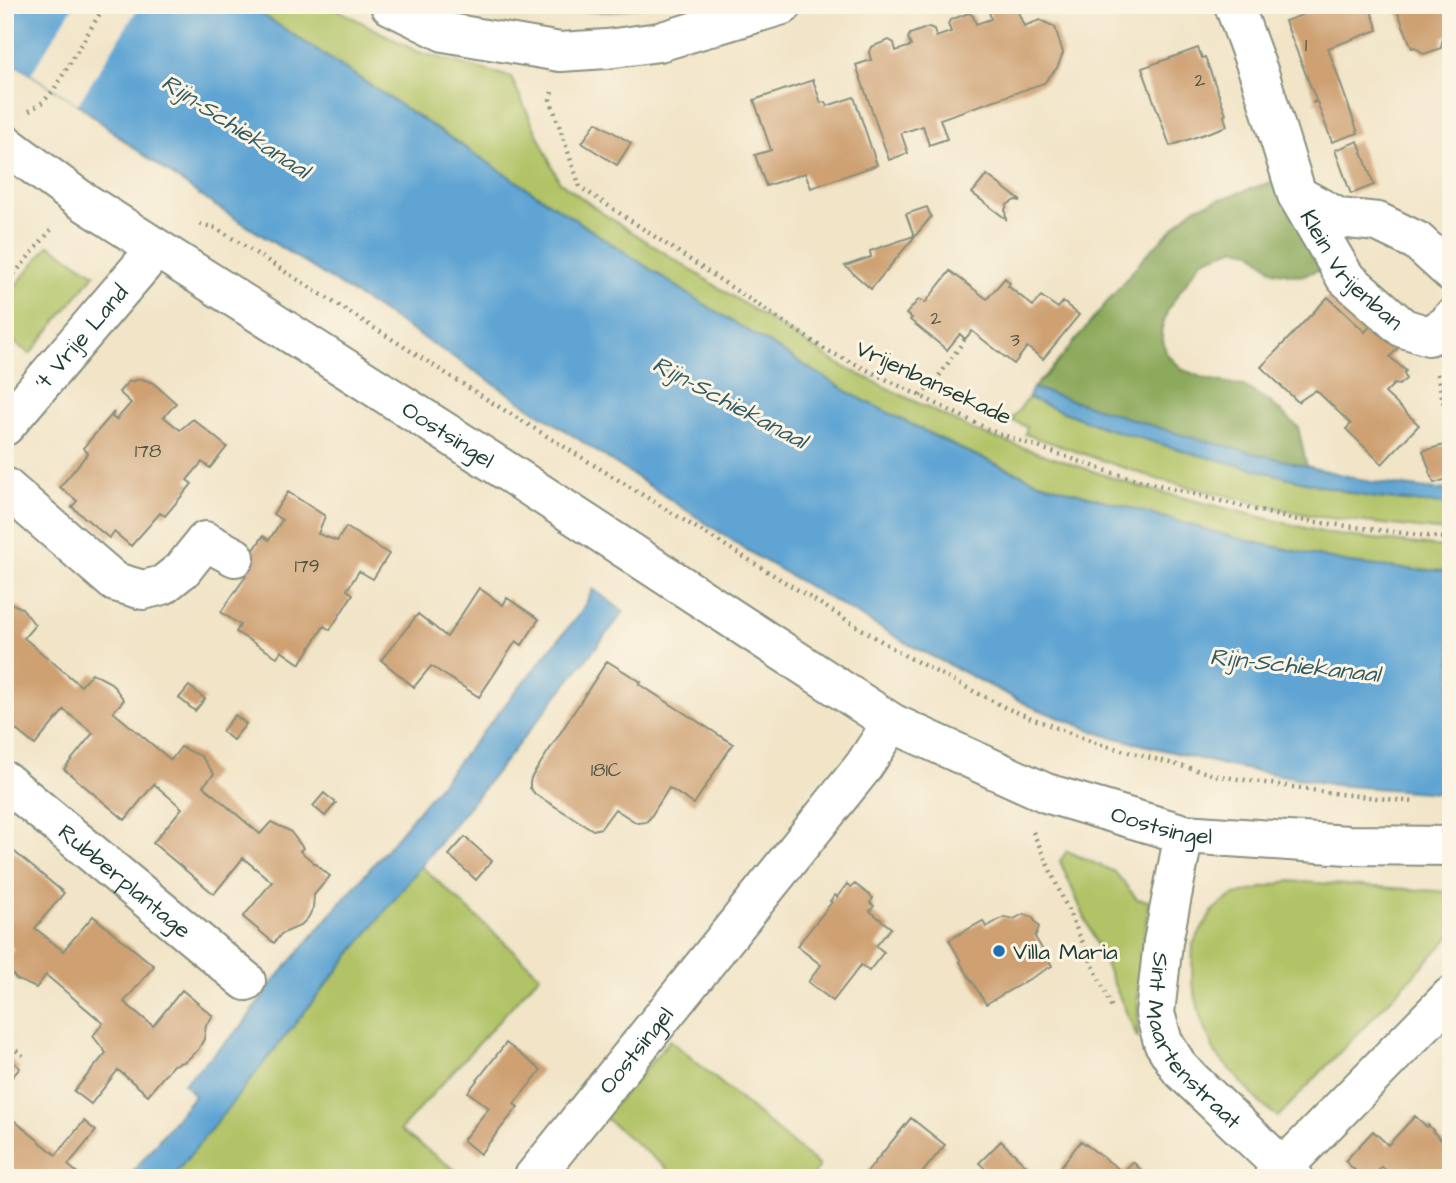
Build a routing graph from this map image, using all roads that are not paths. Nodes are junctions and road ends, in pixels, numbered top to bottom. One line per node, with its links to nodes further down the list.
1 (390, 5): 2 (street)
2 (782, 5)
3 (1234, 5): 5 (street, Klein Vrijenban)
4 (5, 144): 6 (street, Oostsingel)
5 (1297, 195): 7 (street, Klein Vrijenban); 8 (street, Klein Vrijenban)
6 (156, 249): 9 (street, 't Vrije Land); 12 (street, Oostsingel)
7 (1451, 272)
8 (1440, 327)
9 (5, 426)
10 (5, 487): 11 (street)
11 (235, 557)
12 (892, 723): 14 (street, Oostsingel); 19 (street, Oostsingel)
13 (5, 781): 16 (street, Rubberplantage)
14 (1184, 834): 15 (street, Oostsingel); 18 (street, Sint Maartenstraat)
15 (1451, 845)
16 (246, 981)
17 (1451, 996): 18 (street)
18 (1284, 1174)
19 (533, 1178)

